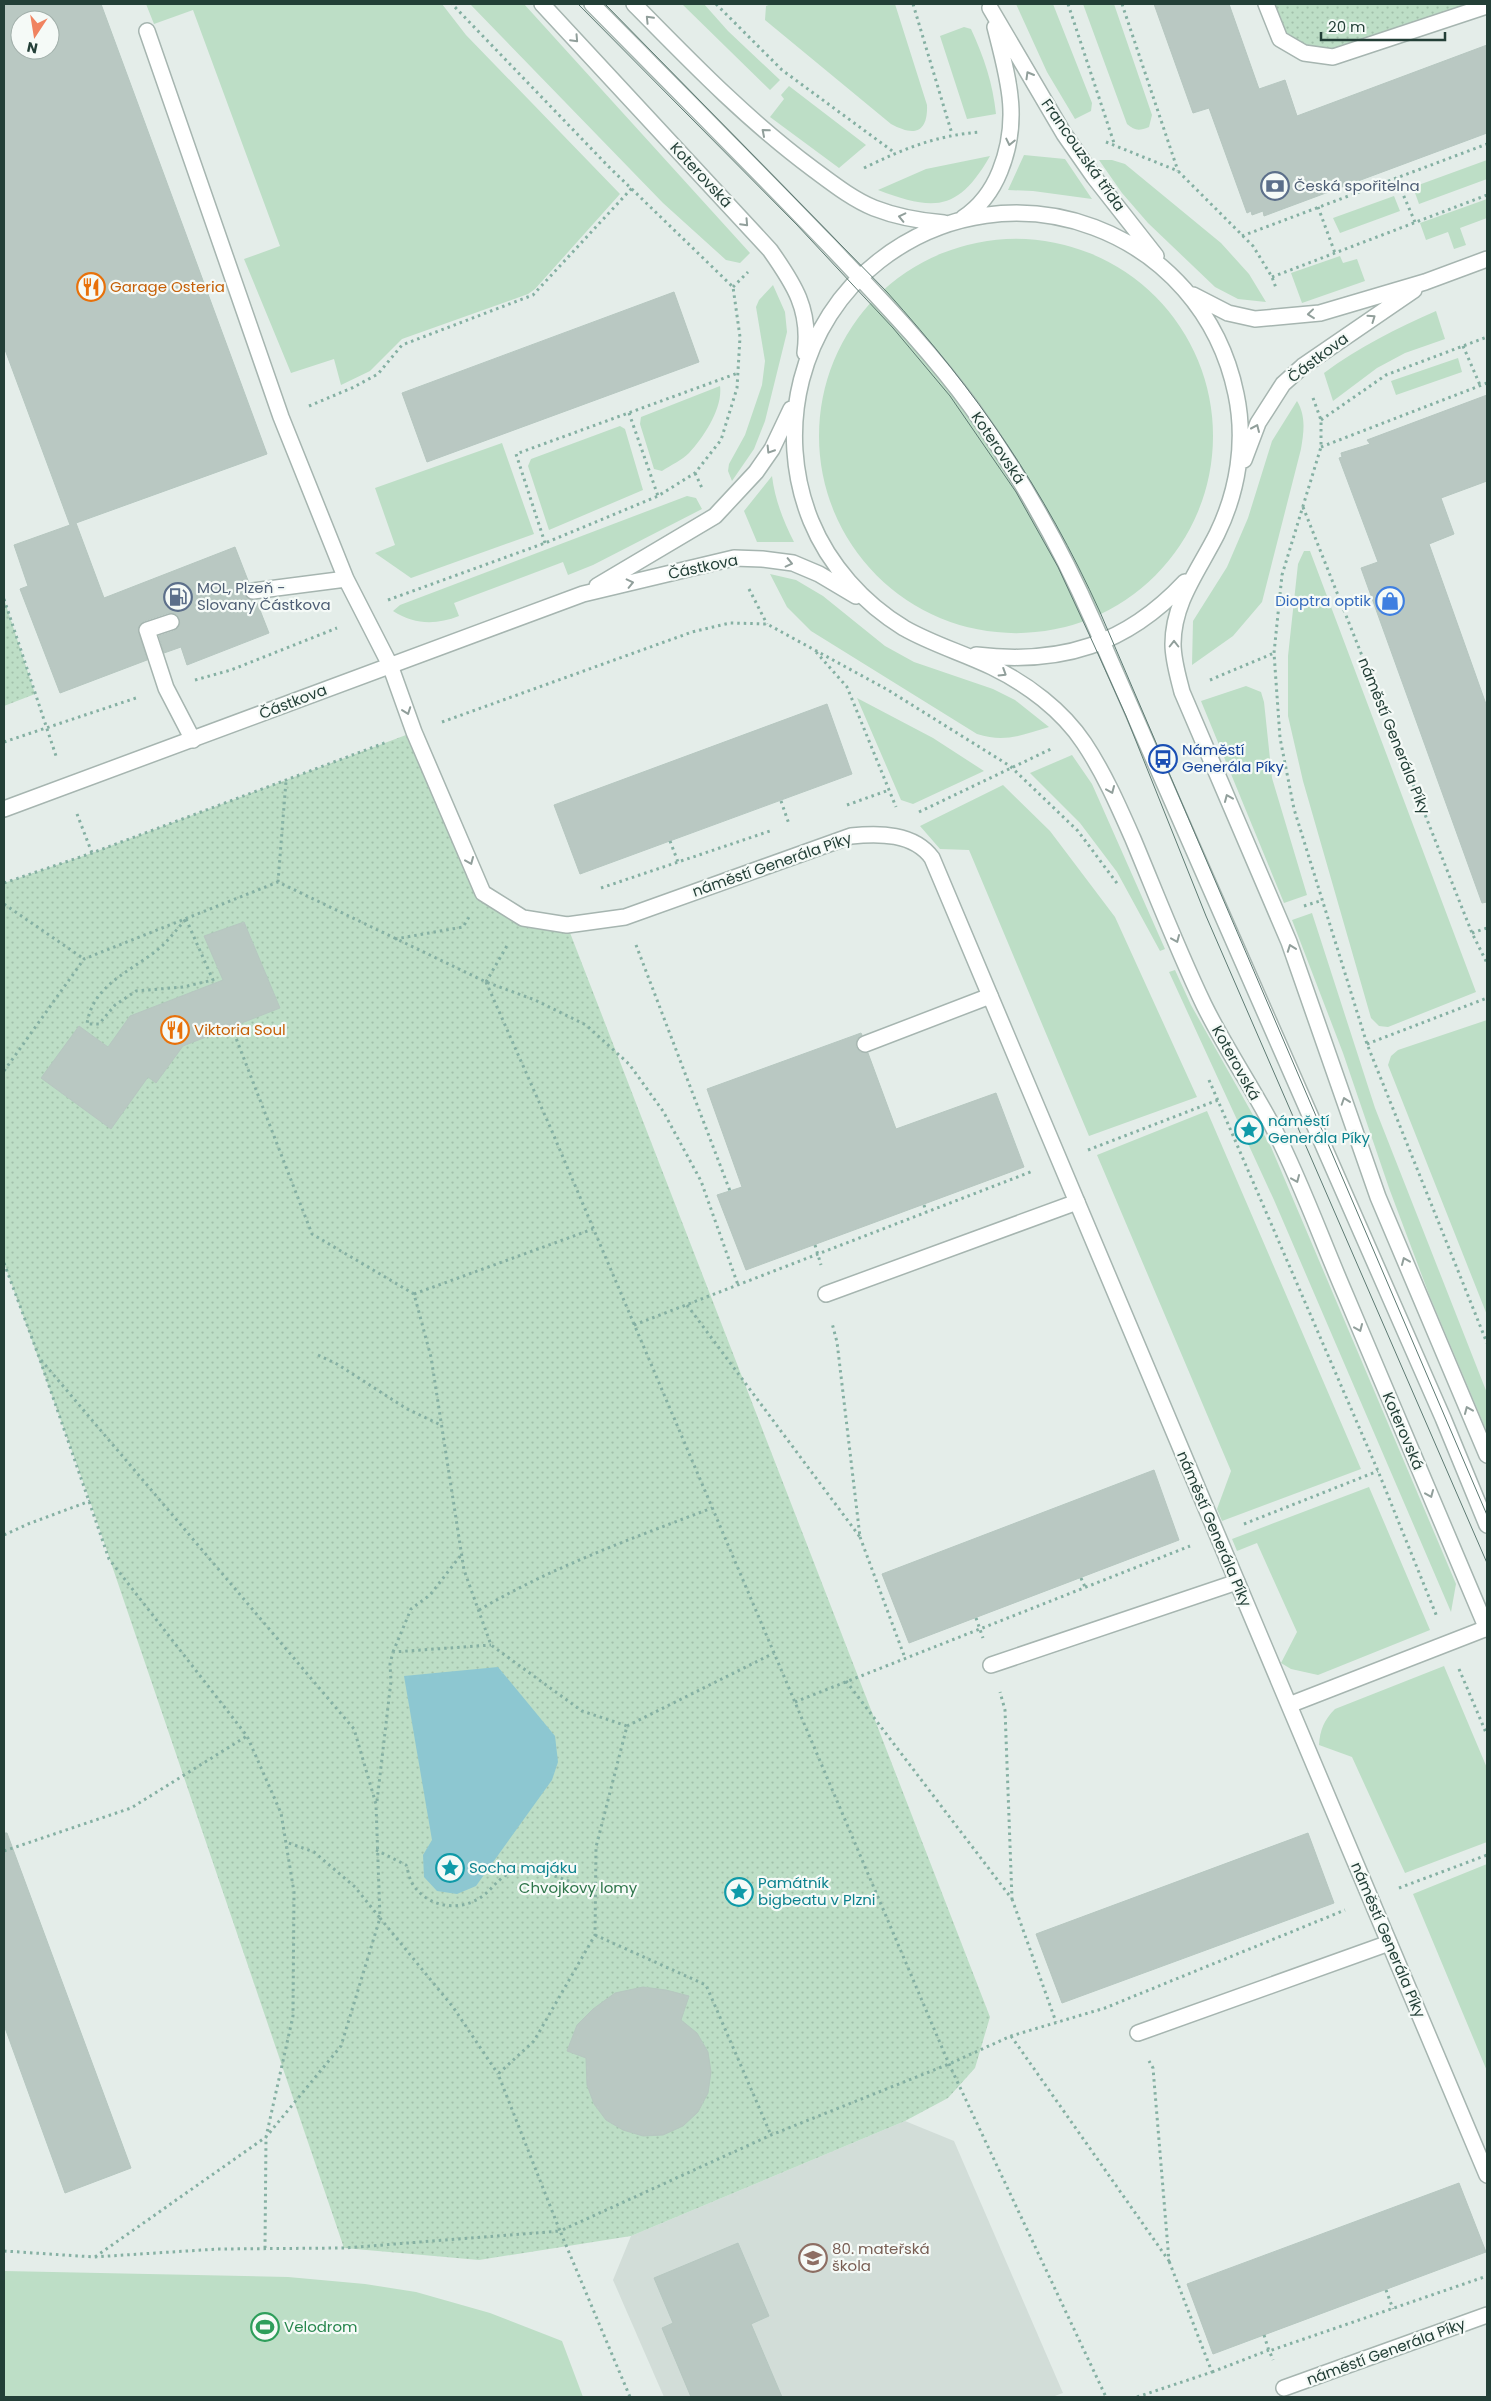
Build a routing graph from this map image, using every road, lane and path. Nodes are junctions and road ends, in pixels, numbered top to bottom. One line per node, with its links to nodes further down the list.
1 (452, 4): 19 (path)
2 (542, 4): 34 (street, Koterovská, one-way to 34)
3 (592, 4): 29 (street, Koterovská)
4 (634, 4): 22 (street, Koterovská, one-way to 4)
5 (716, 4): 16 (path)
6 (913, 4): 13 (path)
7 (1068, 4): 14 (path)
8 (1122, 4): 17 (path)
9 (1266, 4): 11 (street)
10 (990, 6): 22 (street, Francouzská třída, one-way to 22); 27 (street, Francouzská třída, one-way to 10)
11 (1487, 6)
12 (147, 31): 40 (street)
13 (952, 134)
14 (1114, 143)
15 (1487, 144): 18 (path)
16 (894, 153)
17 (1178, 171)
18 (1396, 178): 21 (path); 23 (path)
19 (632, 188): 35 (path); 40 (path)
20 (1487, 195): 23 (path)
21 (1318, 207): 24 (path); 25 (path)
22 (955, 222): 27 (street, Koterovská); 29 (street, Koterovská)
23 (1415, 222): 25 (path)
24 (1242, 236)
25 (1335, 253): 28 (path)
26 (1487, 259): 30 (street, Částkova)
27 (1168, 271): 31 (street, Koterovská)
28 (1272, 276)
29 (859, 278): 34 (street, Koterovská); 54 (street, Koterovská)
30 (1425, 282): 31 (street, Částkova, one-way to 31); 44 (street, Částkova, one-way to 30)
31 (1186, 290): 44 (street, Koterovská)
32 (1487, 337): 33 (path)
33 (1463, 346): 37 (path); 41 (path)
34 (803, 372): 38 (street, Koterovská)
35 (738, 373): 39 (path); 43 (path)
36 (1487, 383): 37 (path)
37 (1480, 386): 42 (path)
38 (798, 390): 50 (street, Částkova, one-way to 50); 52 (street, Koterovská)
39 (628, 413): 45 (path); 46 (path)
40 (281, 417): 48 (street)
41 (1321, 420)
42 (1322, 447)
43 (695, 473)
44 (1234, 490): 47 (street, Koterovská)
45 (658, 496)
46 (545, 543)
47 (1202, 560): 54 (street, Koterovská); 59 (street, Koterovská, one-way to 47)
48 (346, 579): 49 (street); 58 (street)
49 (253, 591)
50 (583, 594): 52 (street, Částkova, one-way to 52); 58 (street, Částkova)
51 (4, 599): 64 (path)
52 (874, 607): 55 (street, Koterovská)
53 (171, 622): 61 (street)
54 (1102, 642): 55 (street, Koterovská); 122 (street, Koterovská)
55 (943, 646): 133 (street, Koterovská, one-way to 133)
56 (814, 650): 60 (path); 62 (path); 65 (path)
57 (1274, 653): 59 (path); 85 (path, náměstí Generála Píky); 95 (path)
58 (390, 666): 60 (street, one-way to 60); 61 (street, Částkova)
59 (1182, 692): 118 (street, Koterovská, one-way to 59)
60 (414, 732): 63 (path); 79 (street, one-way to 79)
61 (193, 740): 64 (street, Částkova)
62 (1010, 766): 70 (path); 80 (path)
63 (286, 781): 74 (path); 76 (path)
64 (67, 785): 68 (street, Částkova); 74 (path)
65 (889, 790): 67 (path); 70 (path)
66 (781, 800): 71 (path)
67 (844, 806)
68 (4, 809)
69 (798, 821): 71 (path)
70 (902, 821): 72 (path)
71 (789, 824): 75 (path)
72 (910, 840): 82 (street, náměstí Generála Píky); 91 (street, náměstí Generála Píky)
73 (670, 841): 75 (path)
74 (92, 853): 77 (path)
75 (678, 862): 78 (path)
76 (278, 882): 83 (path); 86 (path)
77 (4, 883)
78 (597, 890)
79 (483, 893): 82 (street, náměstí Generála Píky); 86 (path)
80 (1123, 893)
81 (4, 904): 87 (path)
82 (624, 916): 100 (path)
83 (186, 919): 83 (path); 87 (path)
84 (1487, 928): 85 (path)
85 (1472, 933): 89 (path, náměstí Generála Píky)
86 (395, 939): 90 (path)
87 (84, 959): 96 (path)
88 (498, 962): 90 (path)
89 (1487, 963)
90 (486, 982): 104 (path); 108 (path)
91 (990, 996): 94 (street); 99 (street, náměstí Generála Píky)
92 (1487, 998): 95 (path)
93 (234, 1033): 109 (path)
94 (865, 1044)
95 (1367, 1044): 114 (path)
96 (4, 1071)
97 (1206, 1073): 98 (path)
98 (1218, 1100): 99 (path); 119 (path)
99 (1059, 1161): 101 (street, náměstí Generála Píky); 103 (path)
100 (730, 1191)
101 (1077, 1202): 110 (street); 123 (street, náměstí Generála Píky)
102 (924, 1205): 103 (path)
103 (926, 1212): 106 (path)
104 (593, 1229): 109 (path); 112 (path)
105 (815, 1245): 106 (path)
106 (819, 1254): 108 (path)
107 (4, 1264): 116 (path)
108 (738, 1285): 111 (path)
109 (414, 1294): 117 (path)
110 (826, 1294)
111 (687, 1305): 112 (path); 125 (path)
112 (634, 1325): 121 (path)
113 (837, 1342): 125 (path)
114 (1487, 1344)
115 (318, 1355): 117 (path)
116 (39, 1357): 120 (path); 147 (path)
117 (441, 1425): 126 (path)
118 (1487, 1455)
119 (1378, 1472): 123 (path); 134 (path)
120 (90, 1501): 124 (path); 146 (path)
121 (712, 1508): 130 (path); 137 (path)
122 (1487, 1525)
123 (1217, 1535): 128 (street, náměstí Generála Píky); 129 (path)
124 (4, 1536)
125 (860, 1537): 138 (path)
126 (462, 1554): 130 (path); 136 (path)
127 (1081, 1578): 129 (path)
128 (1237, 1582): 139 (street); 142 (street, náměstí Generála Píky)
129 (1085, 1587): 132 (path)
130 (479, 1610): 135 (path)
131 (976, 1618): 132 (path)
132 (980, 1628): 138 (path)
133 (1487, 1628): 134 (street)
134 (1448, 1643): 142 (street); 145 (path)
135 (491, 1645): 136 (path); 144 (path)
136 (392, 1652): 147 (path)
137 (774, 1653): 141 (path); 144 (path)
138 (905, 1658): 140 (path)
139 (991, 1665)
140 (846, 1682): 141 (path); 153 (path)
141 (795, 1702): 161 (path)
142 (1289, 1705): 154 (street, náměstí Generála Píky)
143 (1006, 1710): 153 (path)
144 (627, 1726): 152 (path)
145 (1487, 1735)
146 (247, 1736): 148 (path); 150 (path)
147 (376, 1804): 149 (path)
148 (286, 1842): 155 (path); 165 (path)
149 (376, 1850): 152 (path); 155 (path)
150 (4, 1852)
151 (1487, 1855): 154 (path)
152 (595, 1891): 156 (path)
153 (1012, 1899): 158 (path)
154 (1371, 1899): 157 (street, náměstí Generála Píky); 158 (path)
155 (380, 1918): 163 (path); 165 (path)
156 (595, 1935): 163 (path); 164 (path)
157 (1389, 1943): 159 (street); 166 (street, náměstí Generála Píky)
158 (1056, 2022): 160 (path)
159 (1138, 2033)
160 (1012, 2036): 161 (path); 171 (path)
161 (949, 2064): 164 (path); 181 (path)
162 (1153, 2068): 171 (path)
163 (498, 2074): 167 (path)
164 (771, 2135): 167 (path)
165 (266, 2137): 168 (path); 170 (path)
166 (1487, 2176)
167 (560, 2231): 168 (path); 180 (path)
168 (265, 2248): 170 (path)
169 (4, 2251): 170 (path)
170 (94, 2257)
171 (1169, 2261): 178 (path)
172 (1487, 2276): 174 (path)
173 (1386, 2290): 174 (path)
174 (1393, 2309): 176 (path)
175 (1487, 2315): 179 (street, náměstí Generála Píky)
176 (1264, 2335)
177 (1269, 2350): 178 (path)
178 (1212, 2372): 182 (path)
179 (1284, 2388)
180 (630, 2397)
181 (1106, 2397)
182 (1137, 2397)

